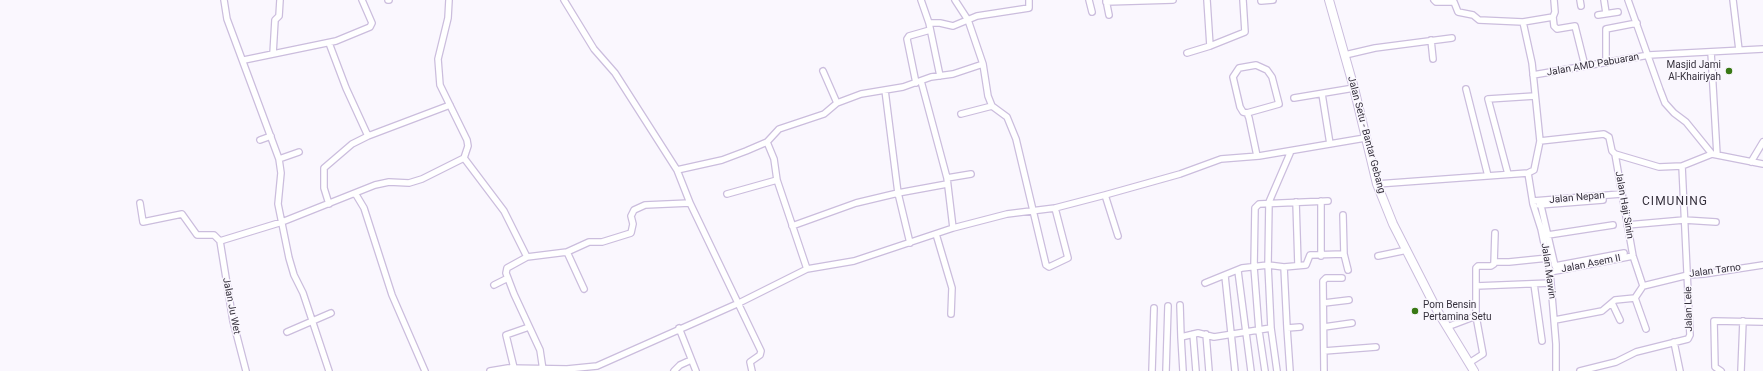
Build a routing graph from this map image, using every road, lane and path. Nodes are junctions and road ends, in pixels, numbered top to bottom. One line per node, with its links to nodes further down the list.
1 (224, 0): 47 (street)
2 (280, 0): 43 (street)
3 (362, 0): 37 (street)
4 (449, 0): 61 (street)
5 (564, 0): 84 (street)
6 (921, 0): 32 (street)
7 (955, 0): 30 (street)
8 (1029, 0): 30 (street)
9 (1089, 0): 24 (street)
10 (1173, 0): 23 (street)
11 (1207, 0): 38 (street)
12 (1243, 0): 38 (street)
13 (1261, 0): 14 (street)
14 (1273, 0)
15 (1329, 0): 44 (main road, Jalan Setu - Bantar Gebang)
16 (1434, 0): 31 (street)
17 (1554, 0): 29 (street)
18 (1604, 0): 26 (street)
19 (1628, 0): 33 (street)
20 (1733, 0): 40 (street)
21 (1106, 1): 22 (street); 27 (street)
22 (1132, 1): 23 (street)
23 (1162, 1)
24 (1092, 12)
25 (1618, 12): 26 (street)
26 (1606, 13): 28 (street)
27 (1109, 14)
28 (1598, 15)
29 (1553, 16): 31 (street); 50 (street)
30 (968, 20): 32 (street); 49 (street)
31 (1523, 22): 52 (street)
32 (929, 23): 34 (street)
33 (1637, 23): 45 (street); 48 (street)
34 (930, 30): 53 (street); 54 (street)
35 (1452, 38): 36 (street)
36 (1431, 40): 44 (street); 46 (street)
37 (329, 43): 43 (street); 67 (street)
38 (1210, 46): 42 (street)
39 (1763, 49): 40 (street, Jalan AMD Pabuaran)
40 (1739, 50): 41 (street, Jalan AMD Pabuaran)
41 (1711, 52): 45 (street, Jalan AMD Pabuaran); 77 (street)
42 (1187, 53)
43 (273, 54): 47 (street)
44 (1345, 55): 55 (main road, Jalan Setu - Bantar Gebang)
45 (1649, 55): 48 (street, Jalan AMD Pabuaran); 77 (street)
46 (1433, 59)
47 (244, 60): 66 (street)
48 (1606, 63): 50 (street, Jalan AMD Pabuaran)
49 (983, 64): 53 (street); 63 (street)
50 (1585, 66): 52 (street, Jalan AMD Pabuaran)
51 (823, 71): 62 (street)
52 (1533, 75): 59 (street, Jalan AMD Pabuaran)
53 (940, 76): 54 (street)
54 (918, 82): 57 (street); 90 (street)
55 (1354, 88): 58 (street); 68 (main road, Jalan Setu - Bantar Gebang)
56 (1466, 89): 88 (street)
57 (885, 90): 62 (street); 93 (street)
58 (1322, 94): 60 (street); 73 (street)
59 (1535, 96): 71 (street, Jalan AMD Pabuaran); 87 (street)
60 (1294, 98)
61 (450, 104): 67 (street); 79 (street)
62 (837, 104): 70 (street)
63 (992, 106): 65 (street); 108 (street)
64 (1247, 113): 64 (street); 78 (street)
65 (961, 114)
66 (271, 136): 69 (street); 80 (street)
67 (368, 136): 105 (street)
68 (1366, 138): 73 (street); 91 (main road, Jalan Setu - Bantar Gebang)
69 (260, 140)
70 (767, 142): 84 (street); 89 (street)
71 (1540, 142): 76 (street, Jalan Haji Sinin); 85 (street, Jalan AMD Pabuaran)
72 (1763, 142): 81 (street)
73 (1330, 144): 74 (street)
74 (1291, 151): 78 (street); 103 (street)
75 (299, 152): 80 (street)
76 (1615, 154): 83 (street); 95 (street, Jalan Haji Sinin)
77 (1715, 155): 81 (street); 83 (street)
78 (1257, 156): 96 (street)
79 (464, 158): 92 (street); 130 (street)
80 (279, 160): 111 (street)
81 (1751, 162): 82 (street)
82 (1763, 164)
83 (1682, 166): 110 (street, Jalan Lele)
84 (677, 170): 102 (street)
85 (1528, 173): 87 (street); 104 (street, Jalan Mawin)
86 (971, 174): 90 (street)
87 (1508, 174): 88 (street)
88 (1488, 176): 91 (street)
89 (777, 180): 94 (street); 114 (street)
90 (947, 181): 93 (street); 116 (street)
91 (1377, 184): 123 (main road, Jalan Setu - Bantar Gebang)
92 (355, 193): 105 (street); 196 (street)
93 (898, 193): 114 (street); 122 (street)
94 (727, 194)
95 (1621, 194): 104 (street, Jalan Nepan); 113 (street, Jalan Haji Sinin)
96 (1105, 195): 107 (street); 120 (street)
97 (1603, 200): 106 (street)
98 (1321, 201): 99 (street); 100 (street); 127 (street)
99 (1328, 201)
100 (1296, 202): 103 (street); 135 (street)
101 (140, 203): 121 (street)
102 (690, 203): 124 (street); 155 (street)
103 (1269, 203): 133 (street); 136 (street)
104 (1533, 203): 106 (street); 131 (street, Jalan Mawin)
105 (329, 204): 111 (street)
106 (1541, 206): 119 (street)
107 (1055, 208): 108 (street); 108 (street)
108 (1033, 211): 116 (street)
109 (1343, 215): 126 (street)
110 (1684, 220): 112 (street); 113 (street); 142 (street, Jalan Lele)
111 (282, 222): 121 (street); 166 (street)
112 (1716, 222)
113 (1627, 225): 129 (street, Jalan Haji Sinin)
114 (792, 226): 138 (street)
115 (1613, 226): 119 (street)
116 (953, 228): 118 (street)
117 (1495, 233): 132 (street)
118 (936, 234): 122 (street); 162 (street)
119 (1548, 235): 125 (street)
120 (1118, 236)
121 (220, 241): 194 (street, Jalan Ju Wet)
122 (910, 243): 138 (street)
123 (1407, 250): 128 (street); 173 (main road, Jalan Setu - Bantar Gebang)
124 (567, 252): 130 (street); 152 (street)
125 (1624, 253)
126 (1344, 254): 127 (street); 139 (street)
127 (1321, 256): 135 (street)
128 (1378, 256)
129 (1633, 256): 141 (street, Jalan Asem II); 151 (street, Jalan Haji Sinin)
130 (528, 257): 144 (street)
131 (1548, 258): 132 (street); 141 (street, Jalan Mawin)
132 (1495, 262): 150 (street)
133 (1268, 265): 136 (street); 137 (street); 175 (street)
134 (1763, 265): 142 (street, Jalan Tarno)
135 (1298, 266): 137 (street)
136 (1254, 267): 140 (street); 178 (street)
137 (1284, 267): 176 (street)
138 (808, 269): 155 (street)
139 (1348, 270)
140 (1238, 271): 143 (street); 180 (street)
141 (1550, 272): 147 (street, Jalan Mawin)
142 (1688, 275): 151 (street, Jalan Tarno); 186 (street, Jalan Lele)
143 (1225, 276): 146 (street); 183 (street)
144 (508, 278): 149 (street); 170 (street)
145 (1342, 278): 156 (street)
146 (1205, 283)
147 (1551, 283): 148 (street); 164 (street, Jalan Mawin)
148 (1534, 284): 150 (street); 185 (street)
149 (494, 285)
150 (1476, 286): 163 (street)
151 (1643, 286): 153 (street)
152 (584, 289)
153 (1635, 298): 157 (street); 177 (street)
154 (1349, 300): 156 (street)
155 (739, 303): 174 (street); 200 (street)
156 (1324, 303): 172 (street)
157 (1612, 303): 164 (street); 165 (street)
158 (1180, 305): 184 (street)
159 (1168, 306): 202 (street)
160 (1154, 308): 201 (street)
161 (331, 313): 166 (street)
162 (951, 314)
163 (1476, 316): 173 (street); 190 (street)
164 (1555, 320): 212 (street, Jalan Mawin)
165 (1620, 320)
166 (312, 321): 179 (street); 195 (street)
167 (1743, 321): 168 (street); 215 (street); 216 (street)
168 (1763, 322)
169 (1352, 323): 172 (street)
170 (529, 327): 191 (street); 193 (street)
171 (1300, 327): 176 (street)
172 (1324, 327): 188 (street)
173 (1447, 327): 190 (main road, Jalan Setu - Bantar Gebang)
174 (679, 328): 189 (street); 192 (street)
175 (1271, 328): 178 (street); 209 (street)
176 (1287, 328): 210 (street)
177 (1646, 329)
178 (1258, 331): 180 (street); 208 (street)
179 (288, 332)
180 (1245, 333): 183 (street); 207 (street)
181 (1193, 334): 182 (street); 184 (street); 204 (street)
182 (1206, 334): 183 (street); 205 (street)
183 (1230, 334): 206 (street)
184 (1181, 337): 203 (street)
185 (1542, 340)
186 (1674, 342): 213 (street, Jalan Lele); 214 (street)
187 (1376, 347): 188 (street)
188 (1324, 351): 211 (street)
189 (691, 360): 198 (street); 199 (street)
190 (1471, 367)
191 (514, 368): 193 (street); 197 (street)
192 (597, 368): 193 (street)
193 (543, 369)
194 (246, 371)
195 (329, 371)
196 (425, 371)
197 (490, 371)
198 (674, 371)
199 (696, 371)
200 (752, 371)
201 (1152, 371)
202 (1166, 371)
203 (1183, 371)
204 (1196, 371)
205 (1209, 371)
206 (1235, 371)
207 (1251, 371)
208 (1265, 371)
209 (1277, 371)
210 (1290, 371)
211 (1324, 371)
212 (1556, 371)
213 (1580, 371)
214 (1680, 371)
215 (1721, 371)
216 (1741, 371)

